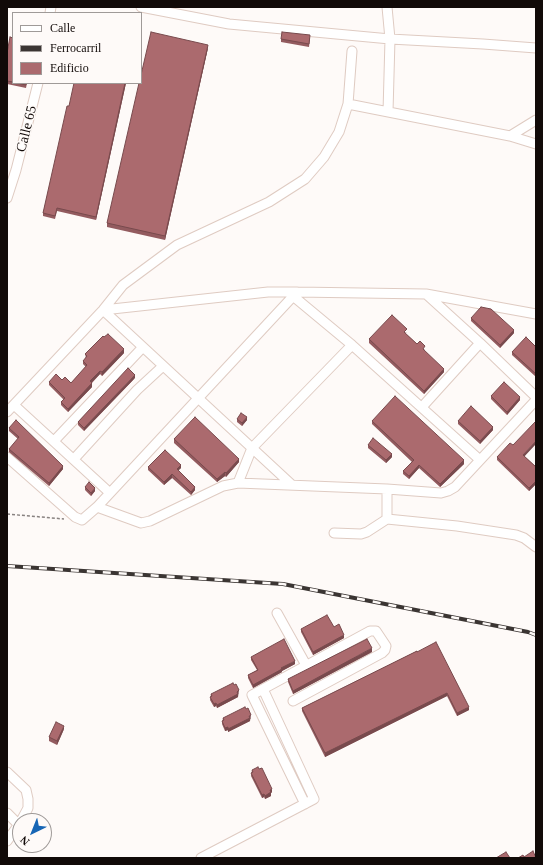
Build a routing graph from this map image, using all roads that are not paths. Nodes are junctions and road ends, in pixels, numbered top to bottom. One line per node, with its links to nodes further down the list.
1 (141, 7): 3 (street)
2 (387, 7): 4 (street)
3 (151, 8): 4 (street)
4 (390, 39): 5 (street); 9 (street)
5 (536, 48)
6 (352, 51): 8 (street)
7 (38, 84): 13 (street, Calle 65)
8 (348, 104): 9 (street); 16 (street)
9 (388, 112): 11 (street)
10 (536, 120): 11 (street)
11 (510, 136): 12 (street)
12 (536, 144)
13 (7, 198)
14 (295, 294): 15 (street); 16 (street); 19 (street); 23 (street)
15 (426, 294): 17 (street); 18 (street)
16 (103, 310): 20 (street); 25 (street)
17 (536, 314)
18 (480, 343): 22 (street); 26 (street)
19 (352, 345): 26 (street); 29 (street)
20 (143, 347): 21 (street); 28 (street)
21 (163, 366): 23 (street); 31 (street)
22 (536, 397)
23 (198, 398): 29 (street); 36 (street)
24 (536, 400): 32 (street)
25 (14, 404): 27 (street); 28 (street)
26 (422, 407): 32 (street)
27 (7, 412)
28 (54, 441): 31 (street)
29 (252, 448): 33 (street); 34 (street)
30 (7, 457): 37 (street)
31 (74, 459): 36 (street)
32 (480, 460): 35 (street)
33 (238, 483): 34 (street); 37 (street)
34 (292, 485): 35 (street)
35 (387, 489): 38 (street)
36 (110, 493): 37 (street)
37 (97, 507)
38 (387, 519): 39 (street); 40 (street)
39 (334, 533)
40 (536, 547)
41 (277, 613): 42 (street)
42 (306, 666): 43 (street); 44 (street)
43 (263, 689): 46 (street); 46 (street)
44 (293, 701)
45 (7, 772): 47 (street)
46 (305, 804): 48 (street)
47 (25, 813)
48 (201, 858)

